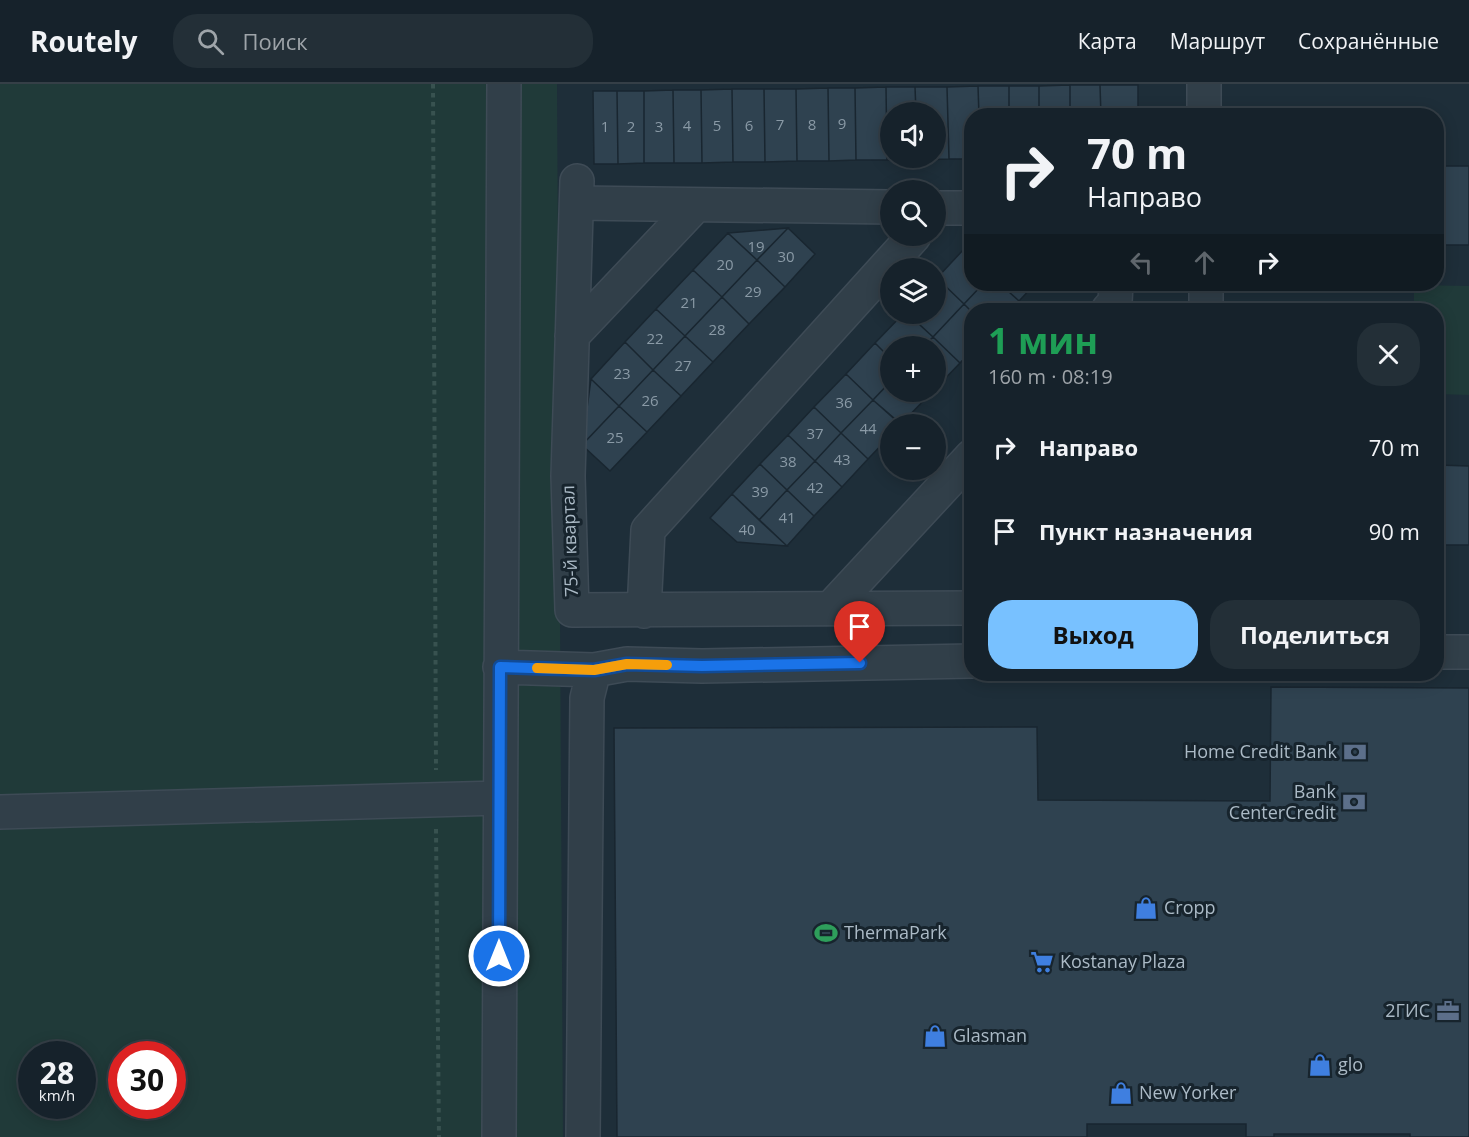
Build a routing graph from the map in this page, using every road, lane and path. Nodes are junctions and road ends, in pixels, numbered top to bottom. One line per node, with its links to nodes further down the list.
1 (433, 84): 21 (path)
2 (504, 84): 18 (street)
3 (1204, 84): 4 (street)
4 (1204, 108)
5 (696, 205): 6 (street); 10 (street); 10 (street, 75-й квартал)
6 (880, 207)
7 (964, 208): 8 (street)
8 (946, 209)
9 (905, 246): 14 (street)
10 (572, 336): 14 (street, 75-й квартал)
11 (964, 465): 12 (street)
12 (831, 608): 13 (street, 75-й квартал); 14 (street, 75-й квартал)
13 (964, 608)
14 (644, 611)
15 (1469, 651): 16 (street)
16 (1444, 652)
17 (964, 661): 19 (street)
18 (500, 667): 19 (street); 20 (street)
19 (594, 670): 25 (street)
20 (499, 798): 21 (street); 24 (street)
21 (436, 800): 22 (street); 23 (path)
22 (0, 812)
23 (439, 1137)
24 (499, 1137)
25 (583, 1137)

